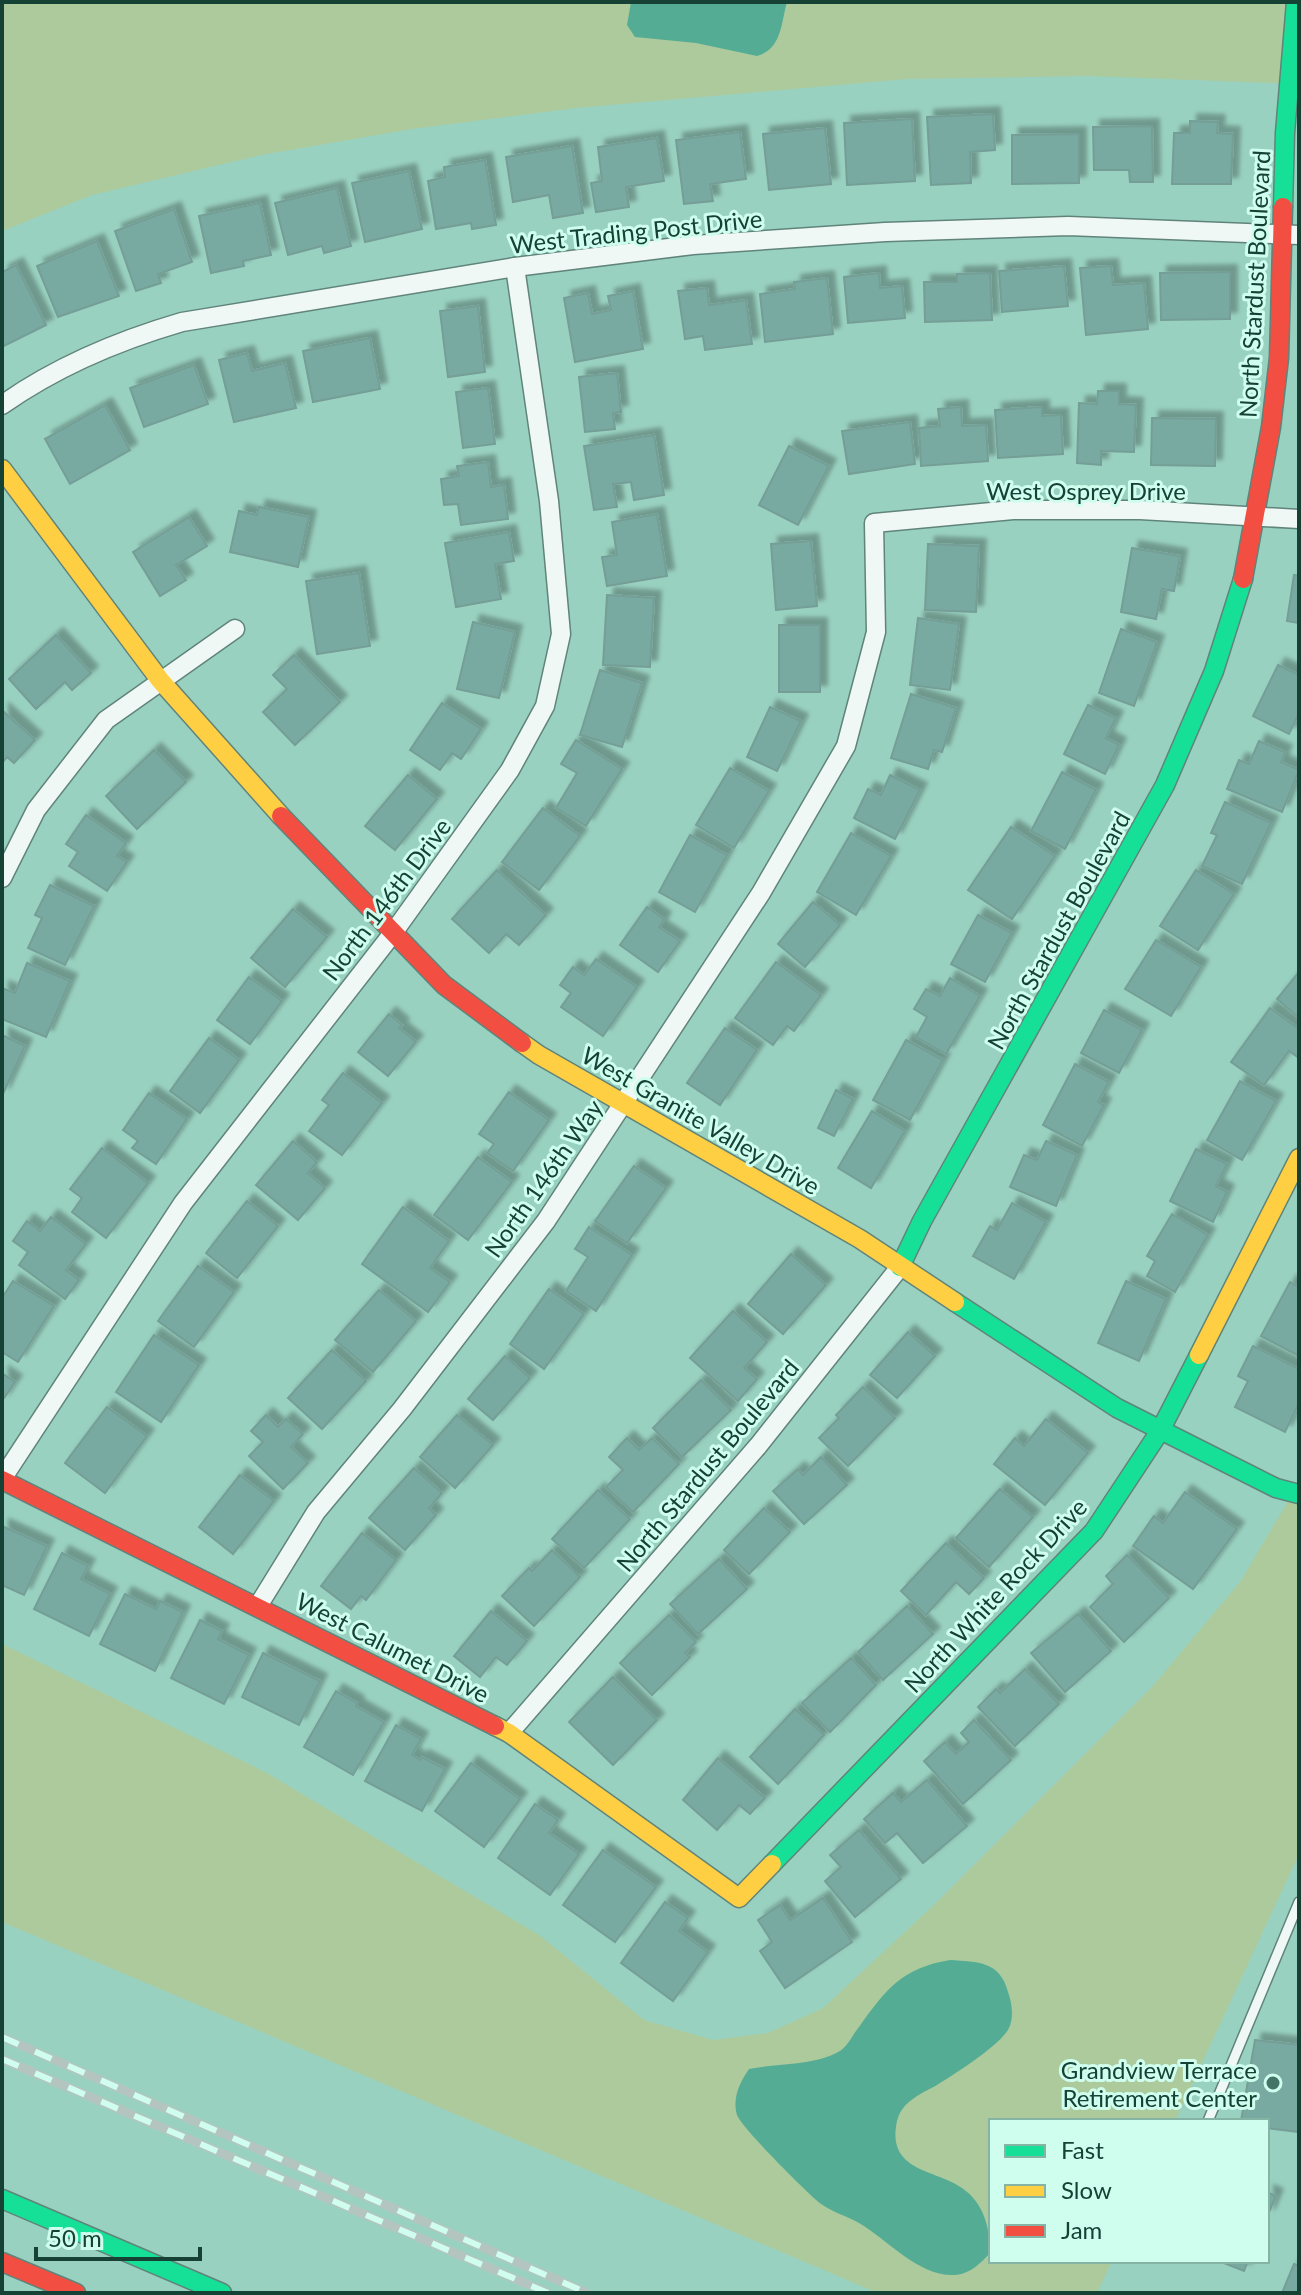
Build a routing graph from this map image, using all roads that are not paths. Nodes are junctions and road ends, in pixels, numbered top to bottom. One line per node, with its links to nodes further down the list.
1 (1296, 2): 2 (main road, North Stardust Boulevard)
2 (1291, 234): 3 (street, West Trading Post Drive); 6 (main road, North Stardust Boulevard)
3 (515, 267): 4 (street, West Trading Post Drive); 12 (street, North 146th Drive)
4 (2, 405)
5 (2, 469): 10 (main road, West Granite Valley Drive)
6 (1255, 517): 7 (street, West Osprey Drive); 8 (street, West Osprey Drive); 15 (main road, North Stardust Boulevard)
7 (1299, 519)
8 (874, 523): 13 (street, North 146th Way)
9 (235, 629): 10 (street)
10 (160, 680): 11 (street); 12 (main road, West Granite Valley Drive)
11 (2, 878)
12 (393, 933): 13 (main road, West Granite Valley Drive); 17 (street, North 146th Drive)
13 (623, 1104): 15 (main road, West Granite Valley Drive); 19 (street, North 146th Way)
14 (1299, 1158): 16 (main road, North White Rock Drive)
15 (900, 1267): 16 (main road, West Granite Valley Drive); 20 (street, North Stardust Boulevard)
16 (1160, 1431): 18 (main road, West Granite Valley Drive); 21 (main road, North White Rock Drive)
17 (2, 1480): 19 (main road, West Calumet Drive)
18 (1299, 1494)
19 (258, 1606): 20 (main road, West Calumet Drive)
20 (509, 1733): 21 (main road, West Calumet Drive)
21 (739, 1898)
22 (1299, 1902): 23 (lane)
23 (1209, 2119)
24 (2, 2199): 27 (main road)
25 (2, 2262): 26 (main road)
26 (76, 2293)
27 (222, 2293)

